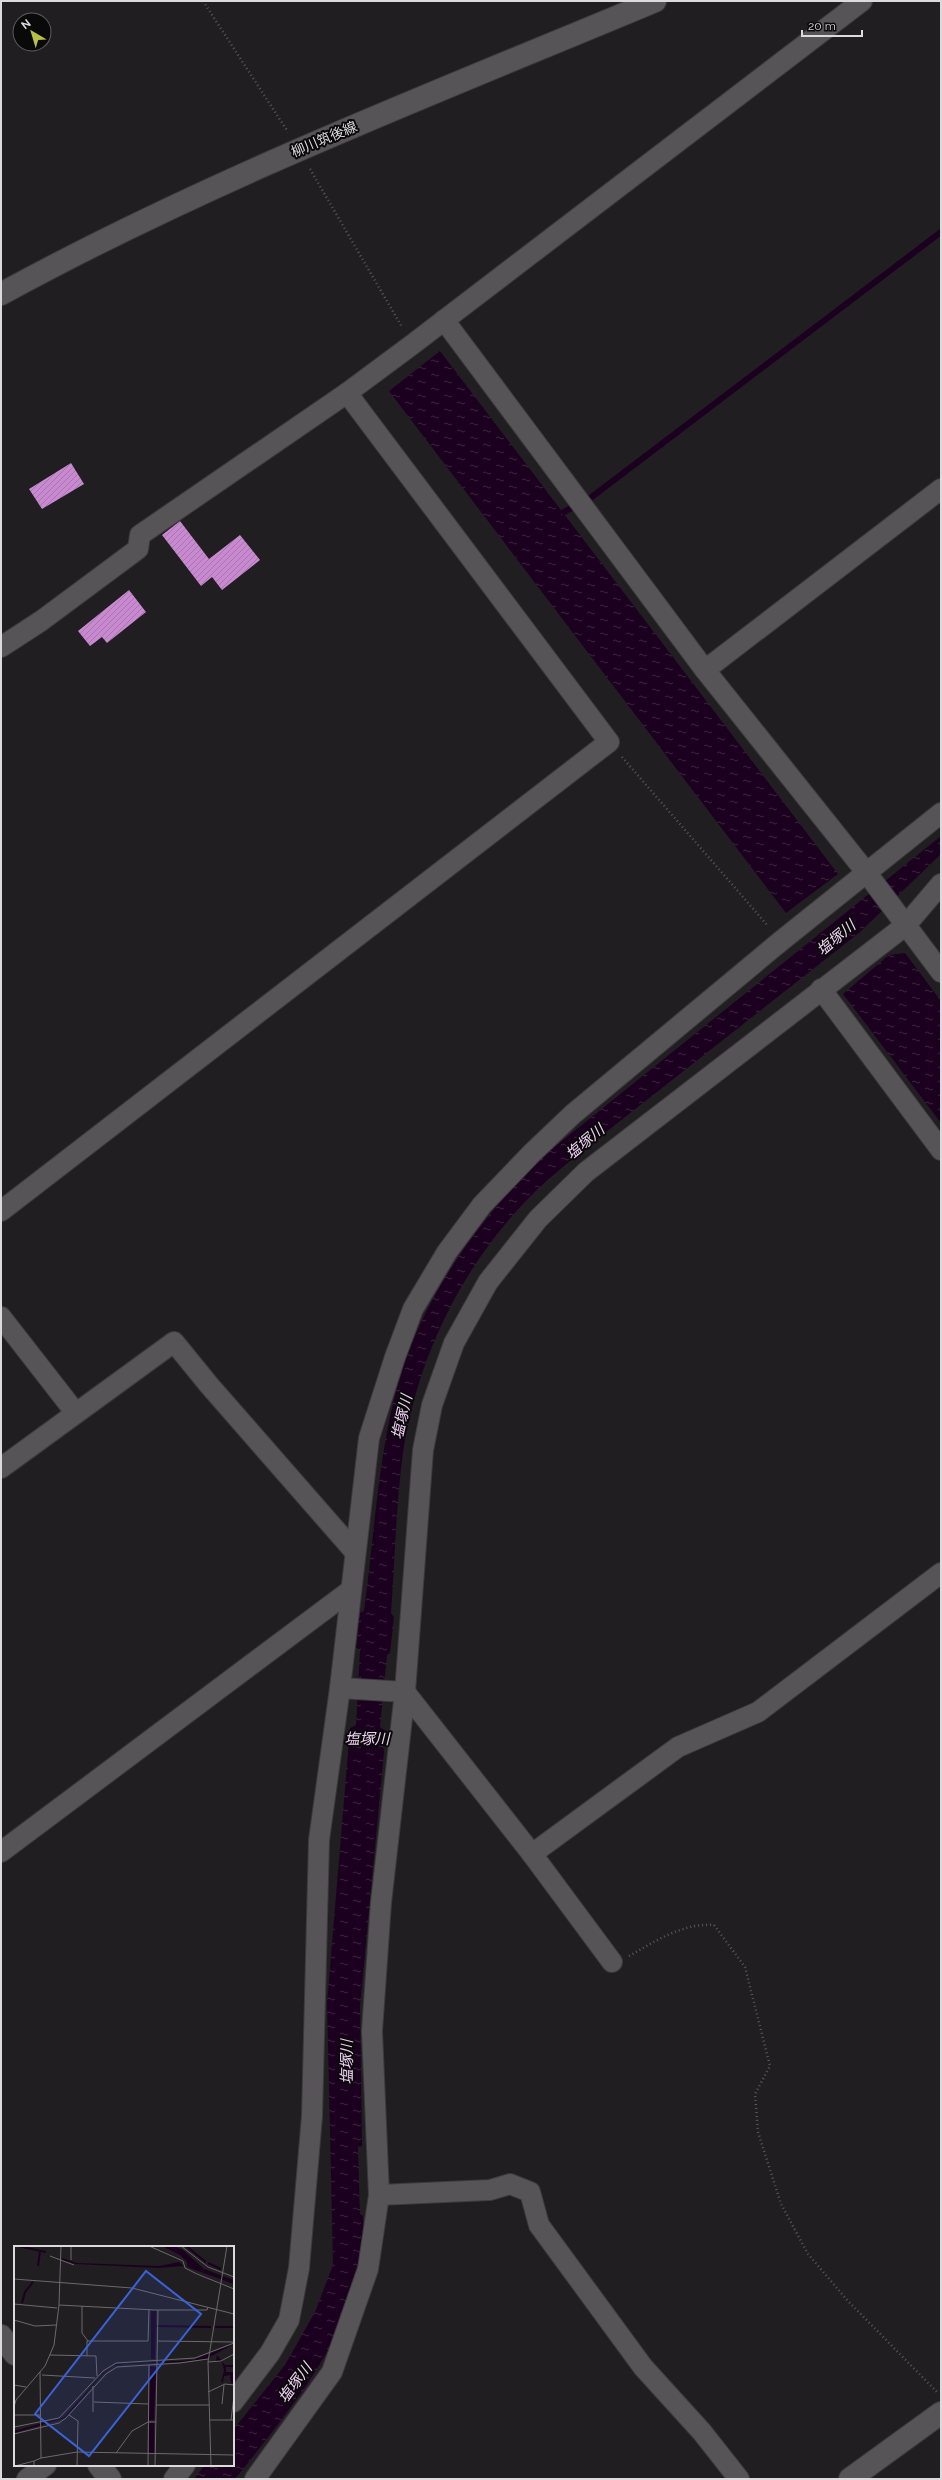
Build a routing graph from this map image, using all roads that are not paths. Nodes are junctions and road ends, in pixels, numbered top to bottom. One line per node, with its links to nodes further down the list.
1 (655, 1): 3 (main road, 柳川筑後線)
2 (862, 1): 4 (street)
3 (1, 294)
4 (444, 320): 5 (street); 8 (street)
5 (347, 393): 7 (street); 16 (street)
6 (941, 489): 8 (street)
7 (1, 647)
8 (705, 670): 10 (street)
9 (941, 813): 10 (street)
10 (866, 872): 12 (street); 20 (street)
11 (941, 884): 12 (street)
12 (906, 925): 13 (street); 14 (street)
13 (941, 972)
14 (821, 990): 15 (street); 24 (street)
15 (941, 1150)
16 (1, 1211)
17 (1, 1317): 18 (street)
18 (75, 1412): 19 (street); 20 (street)
19 (1, 1468)
20 (355, 1552): 22 (street)
21 (941, 1573): 26 (street)
22 (351, 1590): 23 (street); 25 (street)
23 (340, 1688): 24 (street); 31 (street)
24 (399, 1692): 26 (street); 28 (street)
25 (1, 1852)
26 (532, 1854): 27 (street)
27 (612, 1962)
28 (379, 2195): 39 (street); 40 (street)
29 (1, 2336): 30 (main road)
30 (14, 2353)
31 (234, 2401)
32 (941, 2414): 41 (main road)
33 (45, 2466): 36 (street)
34 (100, 2466): 37 (main road)
35 (184, 2466): 38 (street)
36 (27, 2479)
37 (110, 2479)
38 (174, 2479)
39 (255, 2479)
40 (739, 2479)
41 (850, 2479)

